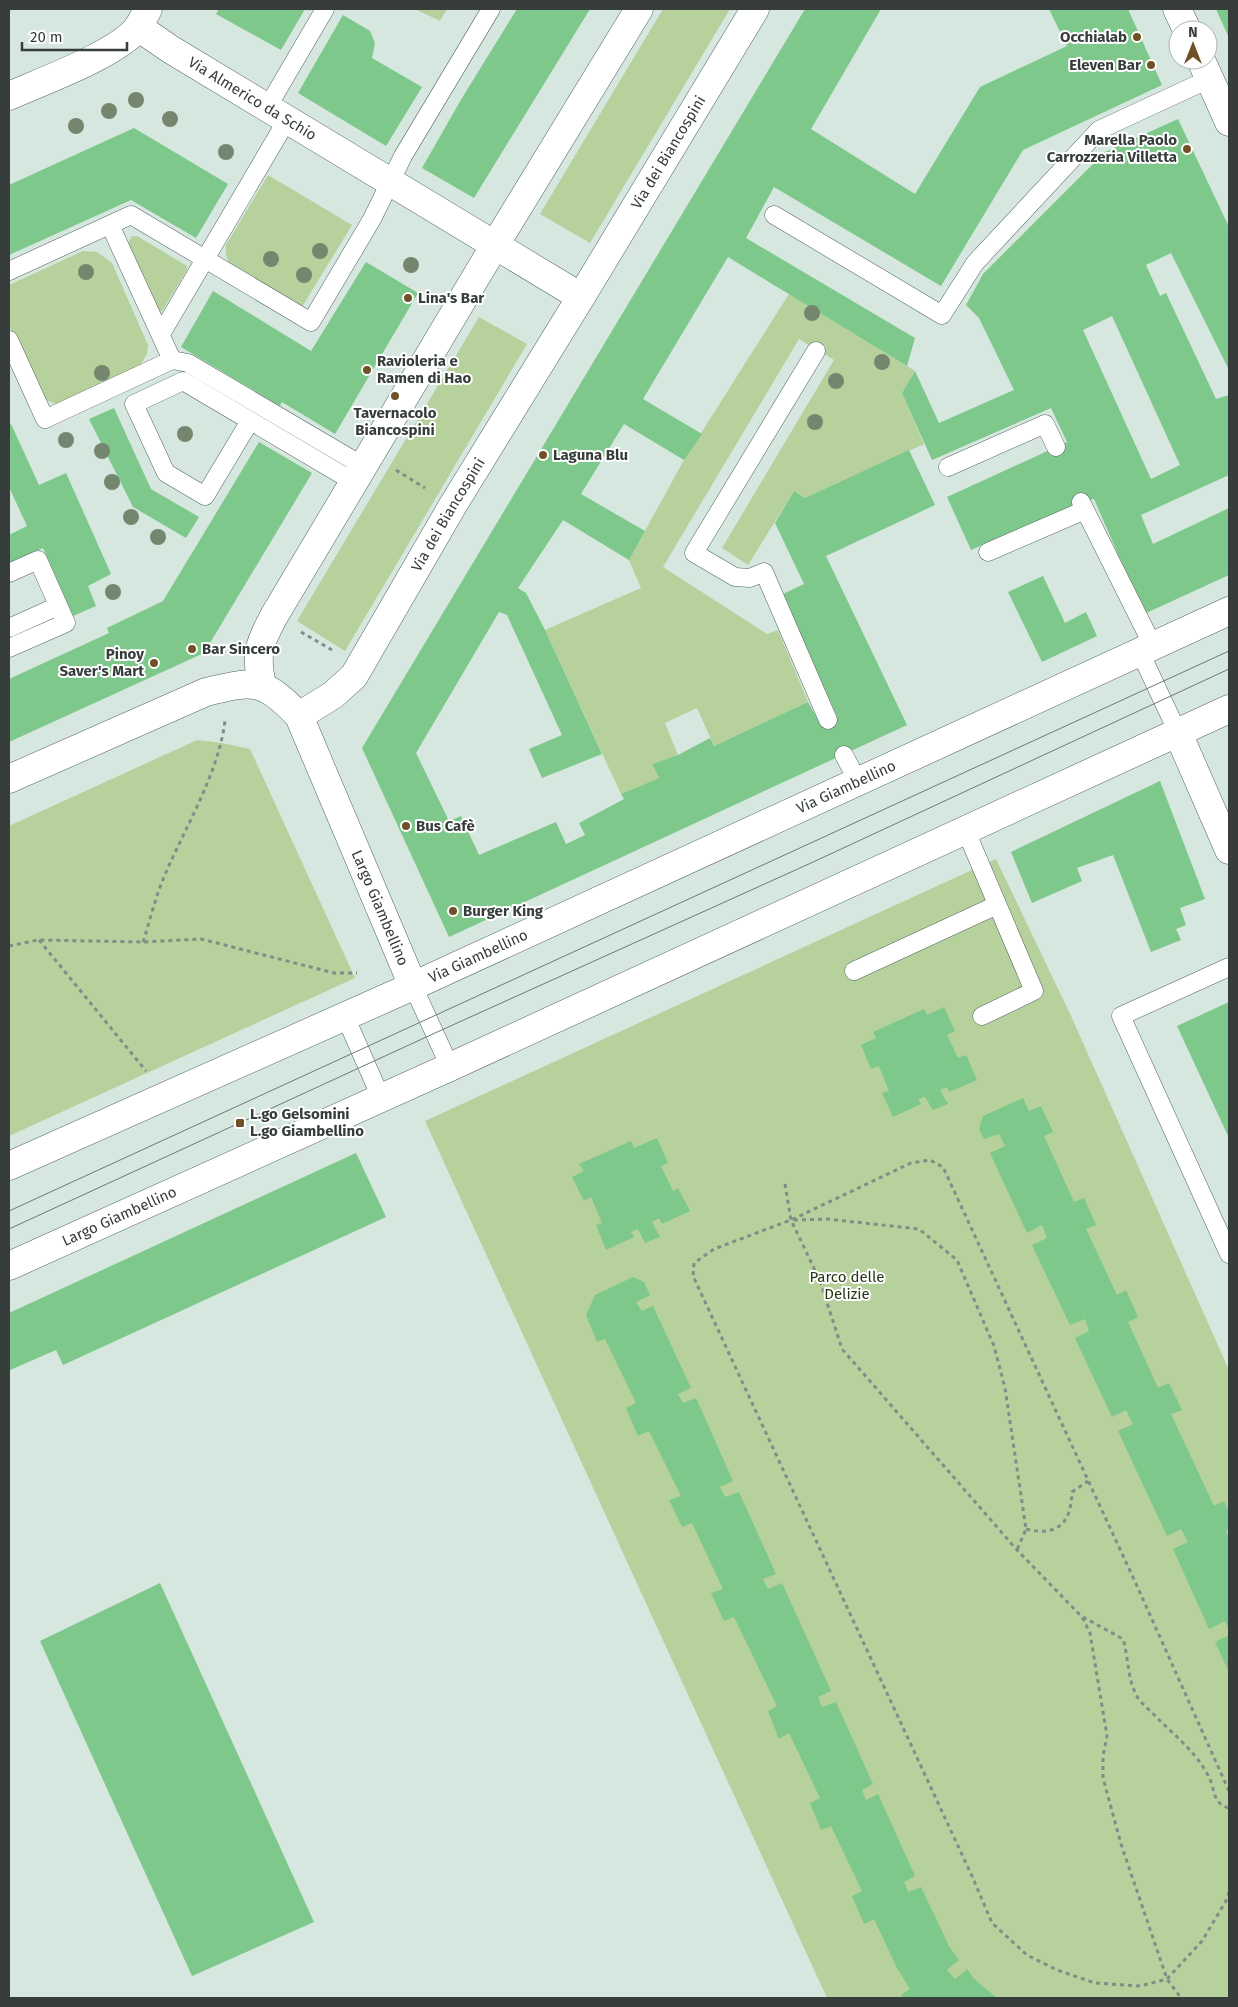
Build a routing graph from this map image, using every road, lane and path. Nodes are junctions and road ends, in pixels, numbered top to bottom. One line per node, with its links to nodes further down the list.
1 (325, 9): 9 (lane)
2 (491, 9): 11 (lane)
3 (639, 9): 14 (street)
4 (755, 9): 17 (street, Via dei Biancospini)
5 (143, 18): 8 (street, Via Almerico da Schio); 9 (street, Via Almerico da Schio)
6 (1203, 70): 12 (lane)
7 (1205, 70): 10 (street)
8 (9, 96)
9 (277, 114): 11 (street, Via Almerico da Schio); 15 (lane)
10 (1229, 122)
11 (390, 182): 14 (street, Via Almerico da Schio); 15 (lane)
12 (774, 215)
13 (110, 225): 15 (lane); 16 (lane); 18 (lane)
14 (495, 245): 17 (street); 25 (street)
15 (205, 259): 18 (lane)
16 (9, 271)
17 (582, 297): 26 (street, Via dei Biancospini)
18 (160, 334): 21 (lane)
19 (9, 340): 21 (lane)
20 (816, 351): 39 (lane)
21 (172, 360): 25 (lane)
22 (250, 421): 22 (lane); 25 (lane)
23 (1056, 446): 24 (lane)
24 (948, 467)
25 (362, 468): 26 (path); 36 (street)
26 (453, 505): 38 (street, Via dei Biancospini)
27 (988, 552): 34 (lane)
28 (9, 574): 29 (lane)
29 (58, 606): 31 (lane); 33 (lane)
30 (1229, 611): 34 (street, Via Giambellino)
31 (9, 628)
32 (294, 628): 35 (path)
33 (9, 648)
34 (1146, 649): 41 (lane); 44 (street, Via Giambellino)
35 (332, 651)
36 (262, 685): 38 (street, Largo Giambellino); 43 (street)
37 (1229, 709): 41 (street)
38 (299, 716): 54 (street, Largo Giambellino)
39 (828, 720)
40 (225, 721): 49 (path)
41 (1178, 733): 45 (street); 46 (street)
42 (844, 755): 44 (lane)
43 (9, 779)
44 (858, 782): 54 (street, Via Giambellino)
45 (966, 831): 47 (lane); 57 (street)
46 (1229, 850)
47 (997, 904): 52 (lane); 56 (lane)
48 (38, 940): 49 (path); 50 (path); 58 (path)
49 (142, 942): 53 (path)
50 (9, 946)
51 (1229, 967): 63 (lane)
52 (854, 971)
53 (357, 972)
54 (413, 986): 55 (street); 57 (lane, Via Giambellino)
55 (345, 1016): 59 (lane); 60 (street)
56 (982, 1016)
57 (450, 1067): 59 (street, Largo Giambellino)
58 (147, 1073)
59 (381, 1098): 64 (street, Largo Giambellino)
60 (9, 1166)
61 (785, 1184): 62 (path)
62 (791, 1220): 65 (path); 66 (path); 67 (path); 72 (path)
63 (1229, 1254)
64 (9, 1266)
65 (1088, 1481): 66 (path); 69 (path)
66 (1026, 1529): 67 (path)
67 (1017, 1550): 68 (path)
68 (1082, 1617): 70 (path); 72 (path)
69 (1229, 1791)
70 (1229, 1808)
71 (1229, 1892): 72 (path)
72 (1167, 1979): 73 (path)
73 (1181, 1998)

